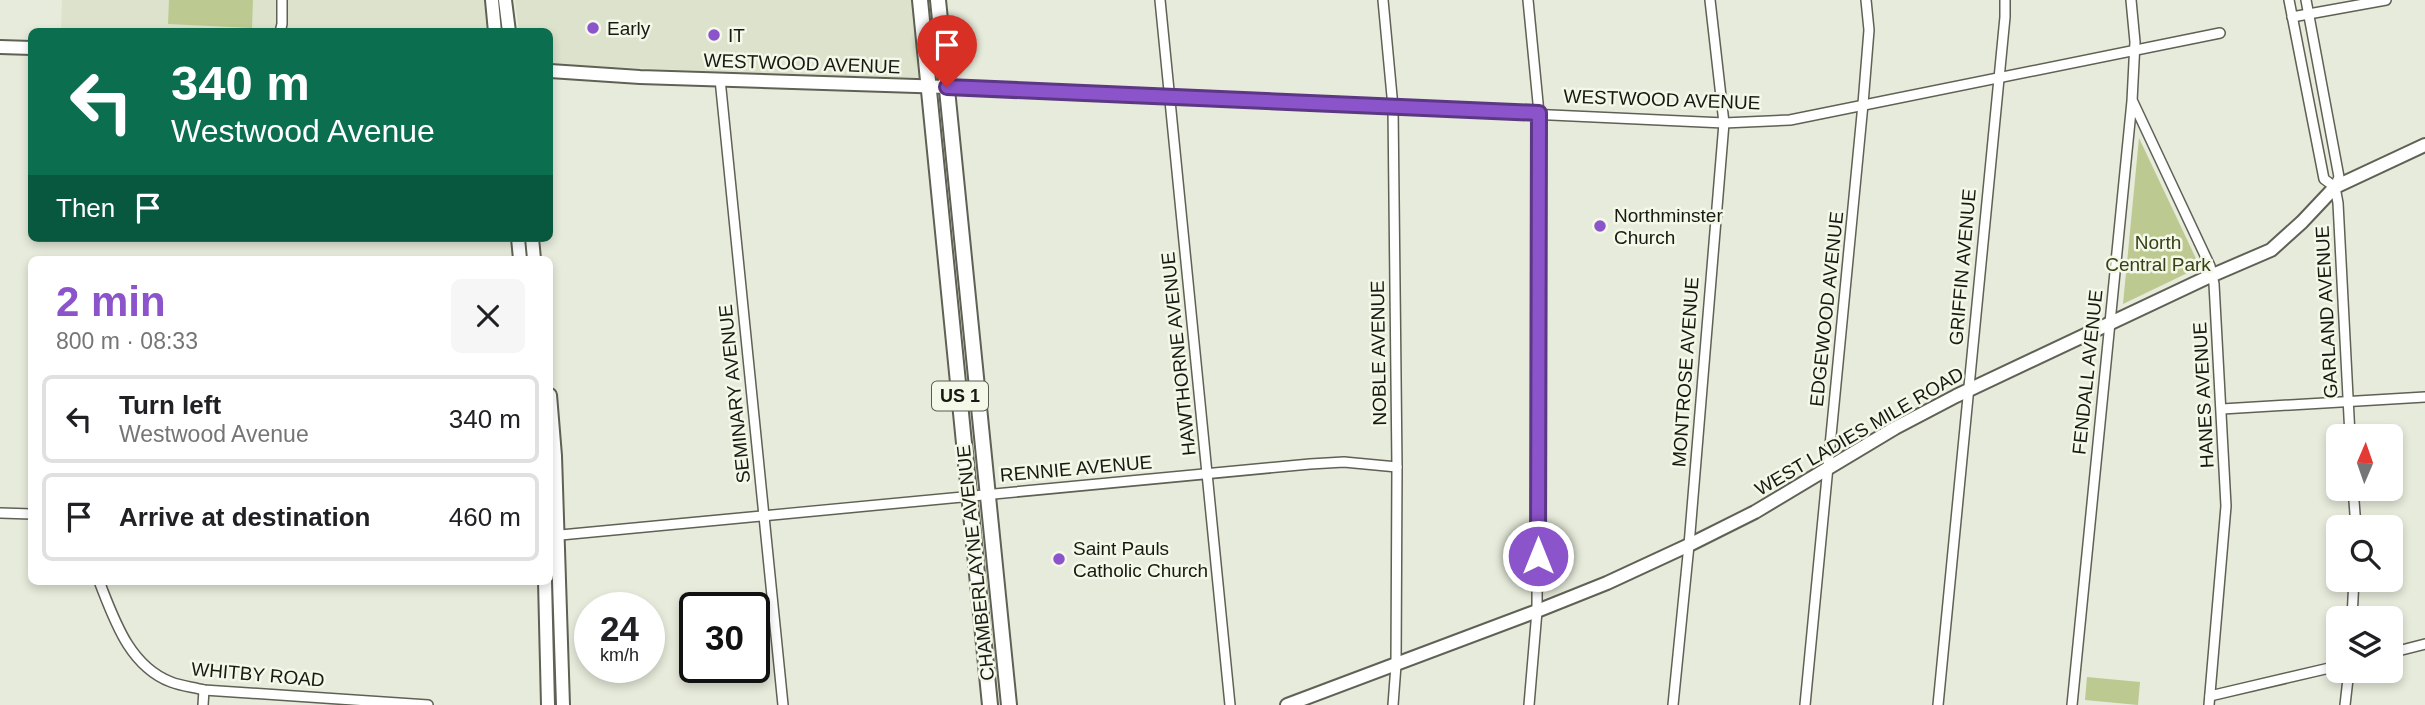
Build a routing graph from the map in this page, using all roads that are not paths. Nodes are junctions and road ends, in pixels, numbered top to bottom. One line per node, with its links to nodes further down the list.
1 (282, 0): 18 (street)
2 (492, 0): 19 (street)
3 (505, 0): 20 (street)
4 (920, 0): 28 (main road, CHAMBERLAYNE AVENUE / US 1)
5 (938, 0): 29 (main road, CHAMBERLAYNE AVENUE / US 1)
6 (1160, 0): 30 (street, HAWTHORNE AVENUE)
7 (1383, 0): 33 (street, NOBLE AVENUE)
8 (1528, 0): 34 (street)
9 (1710, 0): 35 (street, MONTROSE AVENUE)
10 (1866, 0): 32 (street, EDGEWOOD AVENUE)
11 (2004, 0): 26 (street, GRIFFIN AVENUE)
12 (2131, 0): 24 (street, FENDALL AVENUE)
13 (2289, 0): 17 (street, GARLAND AVENUE)
14 (2306, 0): 16 (street, GARLAND AVENUE)
15 (2386, 0): 16 (street)
16 (2309, 14): 17 (street); 37 (street, GARLAND AVENUE)
17 (2292, 18): 37 (street, GARLAND AVENUE)
18 (281, 28)
19 (495, 28)
20 (508, 28)
21 (2220, 33): 24 (street, WESTWOOD AVENUE)
22 (0, 47): 23 (street)
23 (28, 48)
24 (2134, 50): 26 (street, WESTWOOD AVENUE); 31 (street, FENDALL AVENUE)
25 (553, 71): 27 (street, WESTWOOD AVENUE)
26 (1997, 77): 32 (street, WESTWOOD AVENUE); 40 (street, GRIFFIN AVENUE)
27 (720, 79): 28 (street, WESTWOOD AVENUE); 53 (street, SEMINARY AVENUE)
28 (929, 87): 29 (street, WESTWOOD AVENUE); 50 (main road, CHAMBERLAYNE AVENUE / US 1)
29 (947, 87): 30 (street, WESTWOOD AVENUE); 49 (main road, CHAMBERLAYNE AVENUE / US 1)
30 (1170, 97): 33 (street, WESTWOOD AVENUE); 48 (street, HAWTHORNE AVENUE)
31 (2132, 101): 38 (street, HANES AVENUE); 39 (street, FENDALL AVENUE)
32 (1863, 104): 35 (street, WESTWOOD AVENUE); 47 (street, EDGEWOOD AVENUE)
33 (1393, 107): 34 (street, WESTWOOD AVENUE); 46 (street, NOBLE AVENUE)
34 (1539, 113): 35 (street, WESTWOOD AVENUE); 58 (street)
35 (1724, 123): 55 (street, MONTROSE AVENUE)
36 (2425, 145): 37 (street, WEST LADIES MILE ROAD)
37 (2335, 187): 38 (street, WEST LADIES MILE ROAD); 42 (street, GARLAND AVENUE)
38 (2212, 275): 39 (street, WEST LADIES MILE ROAD); 43 (street, HANES AVENUE)
39 (2109, 323): 40 (street, WEST LADIES MILE ROAD); 80 (street, FENDALL AVENUE)
40 (1969, 390): 47 (street, WEST LADIES MILE ROAD); 79 (street, GRIFFIN AVENUE)
41 (2425, 397): 42 (street)
42 (2348, 401): 43 (street); 44 (street, GARLAND AVENUE)
43 (2222, 409): 65 (street, HANES AVENUE)
44 (2349, 424)
45 (553, 429): 54 (street)
46 (1397, 467): 48 (street, RENNIE AVENUE); 61 (street, NOBLE AVENUE)
47 (1828, 470): 55 (street, WEST LADIES MILE ROAD); 78 (street, EDGEWOOD AVENUE)
48 (1207, 474): 49 (street, RENNIE AVENUE); 73 (street, HAWTHORNE AVENUE)
49 (988, 493): 50 (street, RENNIE AVENUE); 72 (main road, CHAMBERLAYNE AVENUE / US 1)
50 (970, 496): 53 (street, RENNIE AVENUE); 71 (main road, CHAMBERLAYNE AVENUE / US 1)
51 (0, 513): 52 (street)
52 (28, 514)
53 (764, 516): 54 (street, RENNIE AVENUE); 70 (street, SEMINARY AVENUE)
54 (554, 536): 69 (street)
55 (1689, 545): 58 (street, WEST LADIES MILE ROAD); 77 (street, MONTROSE AVENUE)
56 (101, 585): 64 (street, WHITBY ROAD)
57 (545, 585): 68 (street)
58 (1537, 611): 61 (street, WEST LADIES MILE ROAD); 76 (street)
59 (2425, 644): 60 (street)
60 (2403, 650)
61 (1396, 665): 74 (street, WEST LADIES MILE ROAD); 75 (street, NOBLE AVENUE)
62 (2326, 669): 65 (street)
63 (2348, 683): 81 (street)
64 (204, 690): 66 (street); 67 (street, WHITBY ROAD)
65 (2210, 701)
66 (203, 705)
67 (428, 705)
68 (548, 705)
69 (563, 705)
70 (783, 705)
71 (990, 705)
72 (1009, 705)
73 (1230, 705)
74 (1287, 705)
75 (1393, 705)
76 (1529, 705)
77 (1674, 705)
78 (1805, 705)
79 (1938, 705)
80 (2072, 705)
81 (2345, 705)

